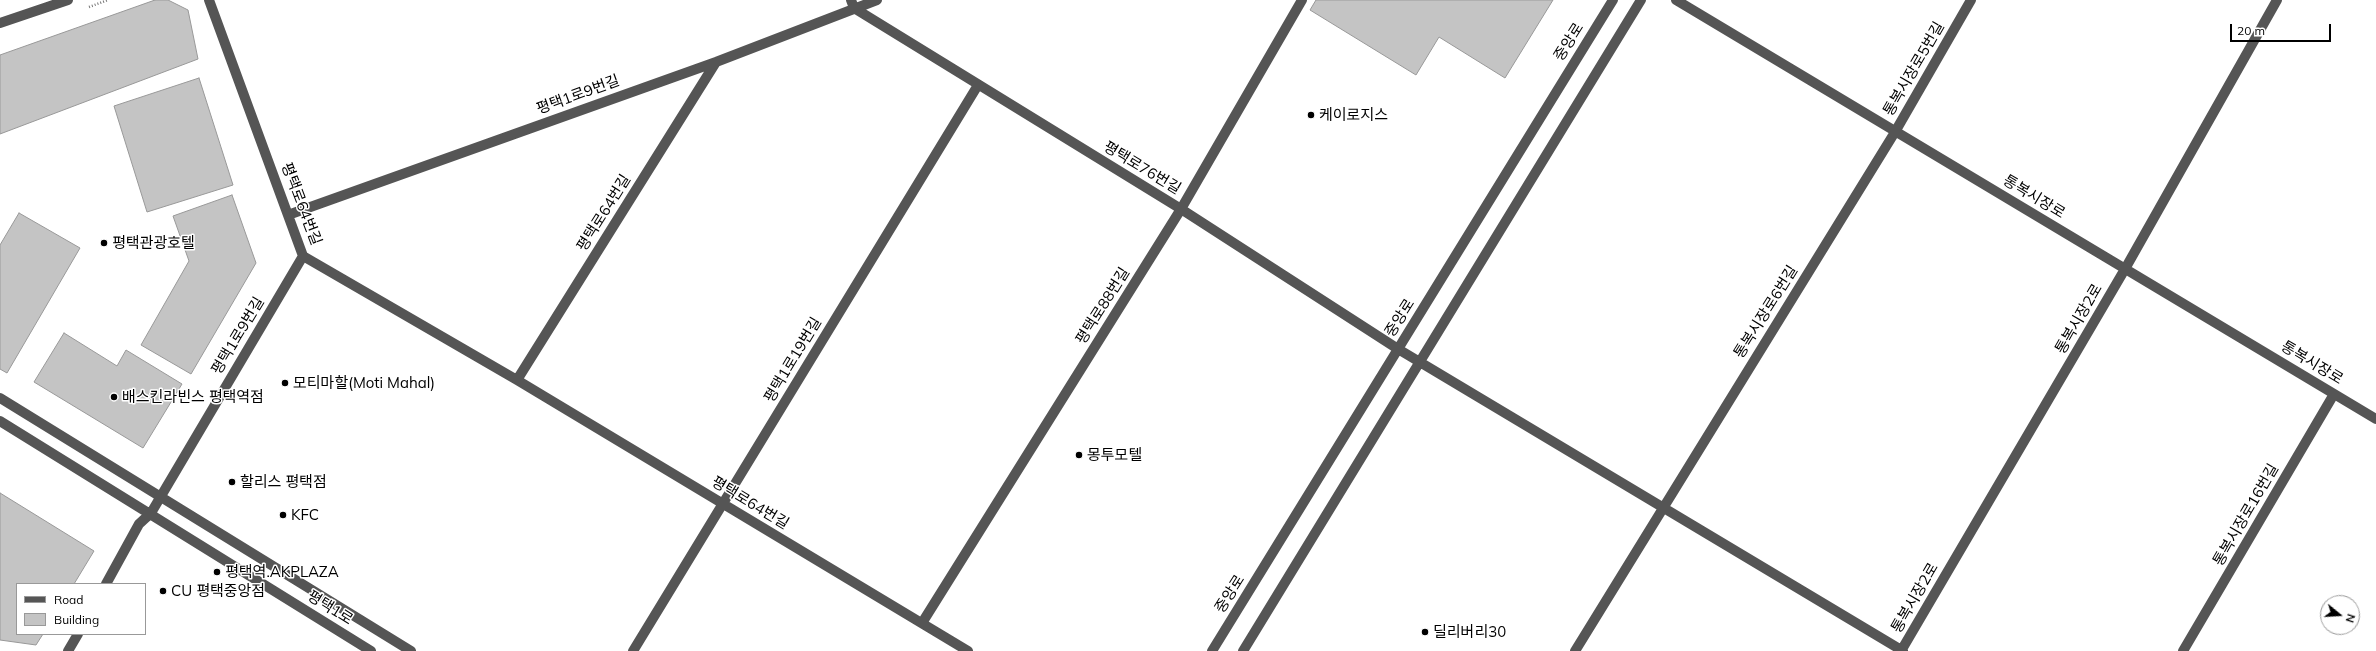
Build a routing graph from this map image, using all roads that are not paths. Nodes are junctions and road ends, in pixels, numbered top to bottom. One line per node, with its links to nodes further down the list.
1 (68, 0): 11 (street)
2 (210, 0): 16 (street, 평택로64번길)
3 (877, 0): 10 (street, 평택1로9번길)
4 (1302, 0): 15 (street, 평택로88번길)
5 (1613, 0): 19 (street, 중앙로)
6 (1641, 0): 20 (street)
7 (1676, 0): 14 (street, 통복시장로)
8 (1971, 0): 14 (street, 통복시장로5번길)
9 (2277, 0): 18 (street, 통복시장2로)
10 (852, 4): 12 (street, 평택1로9번길); 13 (street, 평택로76번길)
11 (0, 23)
12 (716, 62): 16 (street, 평택1로9번길); 21 (street, 평택로64번길)
13 (978, 85): 15 (street, 평택로76번길); 27 (street, 평택1로19번길)
14 (1895, 132): 18 (street, 통복시장로); 28 (street, 통복시장로6번길)
15 (1181, 209): 19 (street, 평택로76번길); 31 (street, 평택로88번길)
16 (288, 215): 17 (street, 평택로64번길)
17 (303, 256): 21 (street, 평택로64번길); 26 (street, 평택1로9번길)
18 (2125, 269): 22 (street, 통복시장로); 41 (street, 통복시장2로)
19 (1398, 349): 20 (street, 평택로76번길); 38 (street, 중앙로)
20 (1420, 361): 28 (street); 39 (street)
21 (517, 380): 27 (street, 평택로64번길)
22 (2334, 394): 24 (street, 통복시장로); 42 (street, 통복시장로16번길)
23 (0, 398): 26 (street)
24 (2376, 419)
25 (0, 421): 29 (street, 평택1로)
26 (161, 496): 29 (street, 평택1로9번길); 35 (street)
27 (723, 504): 31 (street, 평택로64번길); 36 (street, 평택1로19번길)
28 (1663, 507): 40 (street, 통복시장로6번길); 41 (street, 통복시장2로)
29 (151, 513): 30 (street, 평택1로9번길); 34 (street, 평택1로)
30 (107, 583)
31 (922, 623): 37 (street, 평택로64번길)
32 (77, 635): 33 (street)
33 (68, 651)
34 (371, 651)
35 (411, 651)
36 (633, 651)
37 (968, 651)
38 (1212, 651)
39 (1243, 651)
40 (1575, 651)
41 (1902, 651)
42 (2183, 651)

